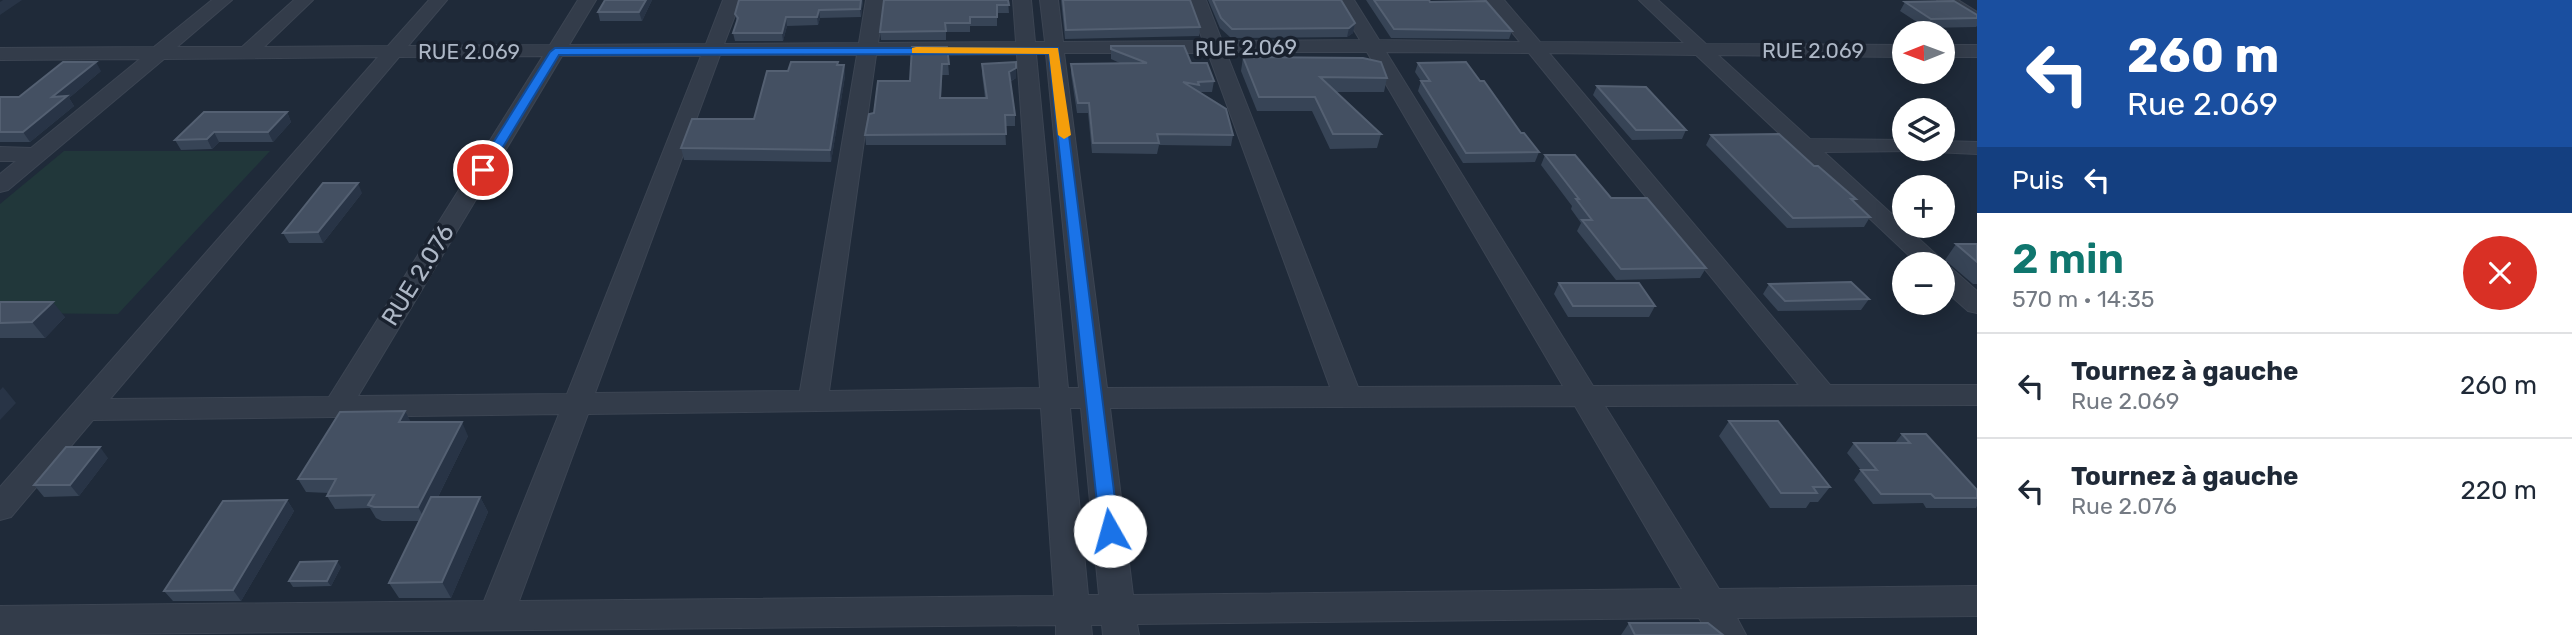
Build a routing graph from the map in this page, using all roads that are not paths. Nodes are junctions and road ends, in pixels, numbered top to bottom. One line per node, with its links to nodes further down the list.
1 (223, 0): 28 (street)
2 (304, 0): 29 (street)
3 (438, 0): 26 (street)
4 (587, 0): 27 (street, RUE 2.076)
5 (732, 0): 20 (street)
6 (875, 0): 21 (street)
7 (1022, 0): 18 (street)
8 (1049, 0): 19 (street)
9 (1197, 0): 17 (street)
10 (1346, 0): 15 (street)
11 (1495, 0): 16 (street)
12 (1648, 0): 22 (street)
13 (1946, 0): 14 (street)
14 (1977, 20)
15 (1373, 46): 16 (street, RUE 2.069); 17 (street, RUE 2.069); 42 (street)
16 (1535, 46): 22 (street, RUE 2.069); 43 (street)
17 (1216, 48): 19 (street, RUE 2.069); 44 (street)
18 (1026, 50): 19 (street, RUE 2.069); 21 (street, RUE 2.069); 45 (street)
19 (1054, 50): 46 (street)
20 (712, 51): 21 (street, RUE 2.069); 27 (street, RUE 2.069); 48 (street)
21 (868, 51): 47 (street)
22 (1702, 51): 23 (street, RUE 2.069); 31 (street)
23 (1892, 51)
24 (1955, 51): 25 (street)
25 (1977, 51)
26 (392, 52): 27 (street, RUE 2.069); 29 (street, RUE 2.069); 50 (street)
27 (555, 52): 49 (street, RUE 2.076)
28 (159, 53): 29 (street, RUE 2.069); 30 (street, RUE 2.069); 36 (street)
29 (246, 53)
30 (0, 54)
31 (1803, 145): 32 (street); 38 (street)
32 (1892, 146)
33 (1955, 147): 34 (street)
34 (1977, 148)
35 (0, 154): 36 (street)
36 (36, 155): 37 (street)
37 (0, 185)
38 (1919, 252)
39 (1955, 286): 40 (street)
40 (1977, 306)
41 (1977, 395): 43 (street)
42 (1584, 396): 43 (street); 44 (street); 53 (street)
43 (1823, 396)
44 (1348, 397): 46 (street)
45 (1053, 398): 46 (street); 47 (street); 56 (street)
46 (1094, 398): 57 (street)
47 (813, 401): 48 (street)
48 (577, 404): 49 (street); 54 (street)
49 (337, 407): 50 (street)
50 (84, 410): 51 (street)
51 (0, 508)
52 (1977, 601): 53 (street)
53 (1709, 603): 57 (street); 58 (street)
54 (496, 615): 55 (street); 56 (street)
55 (0, 621)
56 (1073, 622): 57 (street)
57 (1120, 623)
58 (1728, 635)

